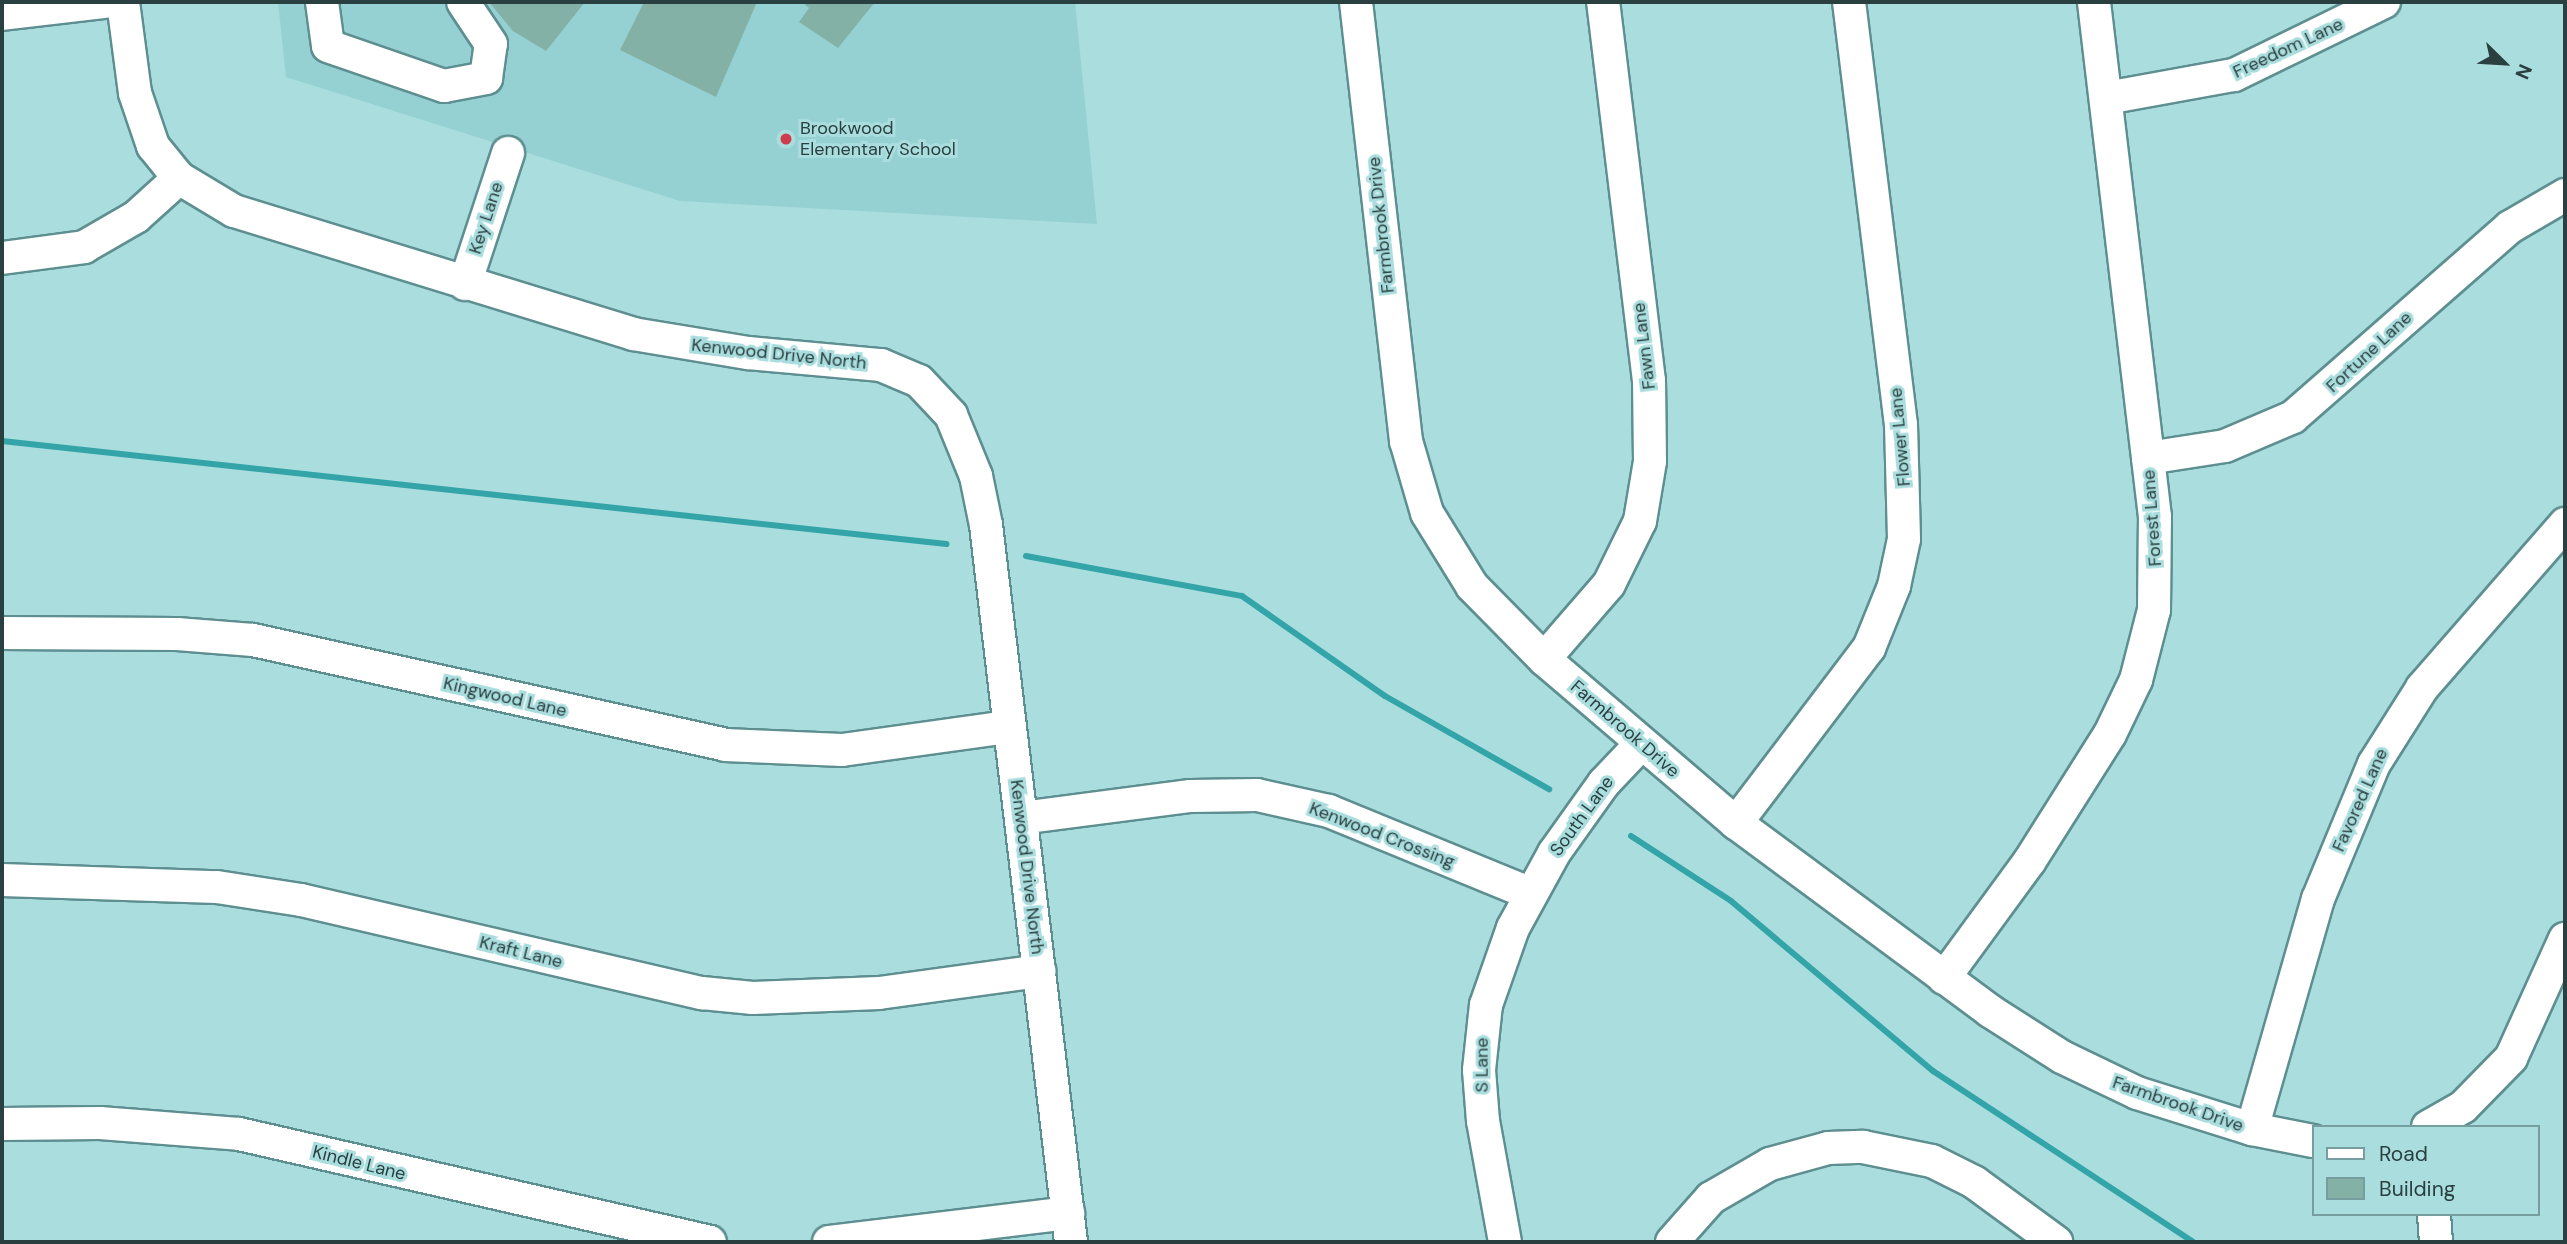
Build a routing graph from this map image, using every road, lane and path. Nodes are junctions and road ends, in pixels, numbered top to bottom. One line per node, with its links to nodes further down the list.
1 (104, 2): 10 (street)
2 (123, 2): 13 (street, Kenwood Drive North)
3 (323, 2): 4 (street)
4 (463, 2)
5 (1356, 2): 20 (street, Farmbrook Drive)
6 (1603, 2): 20 (street, Fawn Lane)
7 (1849, 2): 24 (street, Flower Lane)
8 (2094, 2): 11 (street, Forest Lane)
9 (2384, 2): 11 (street, Freedom Lane)
10 (2, 14)
11 (2106, 98): 17 (street, Forest Lane)
12 (508, 152): 16 (street, Key Lane)
13 (179, 178): 15 (street); 16 (street, Kenwood Drive North)
14 (2565, 195): 17 (street, Fortune Lane)
15 (2, 258)
16 (465, 284): 21 (street, Kenwood Drive North)
17 (2148, 458): 29 (street, Forest Lane)
18 (2565, 524): 32 (street, Favored Lane)
19 (2, 633): 21 (street, Kingwood Lane)
20 (1544, 659): 22 (street, Farmbrook Drive)
21 (1008, 727): 23 (street, Kenwood Drive North)
22 (1642, 744): 24 (street, Farmbrook Drive); 26 (street, South Lane)
23 (1021, 818): 26 (street, Kenwood Crossing); 28 (street, Kenwood Drive North)
24 (1736, 823): 29 (street, Farmbrook Drive)
25 (2, 880): 28 (street, Kraft Lane)
26 (1531, 894): 38 (street, S Lane)
27 (2565, 939): 31 (street)
28 (1040, 971): 35 (street, Kenwood Drive North)
29 (1944, 978): 32 (street, Farmbrook Drive)
30 (2, 1124): 36 (street, Kindle Lane)
31 (2432, 1125)
32 (2252, 1129): 33 (street, Farmbrook Drive)
33 (2312, 1141)
34 (2434, 1216): 41 (street)
35 (1070, 1228): 37 (street)
36 (710, 1242)
37 (829, 1242)
38 (1505, 1242)
39 (1672, 1242): 40 (street)
40 (2056, 1242)
41 (2436, 1242)

